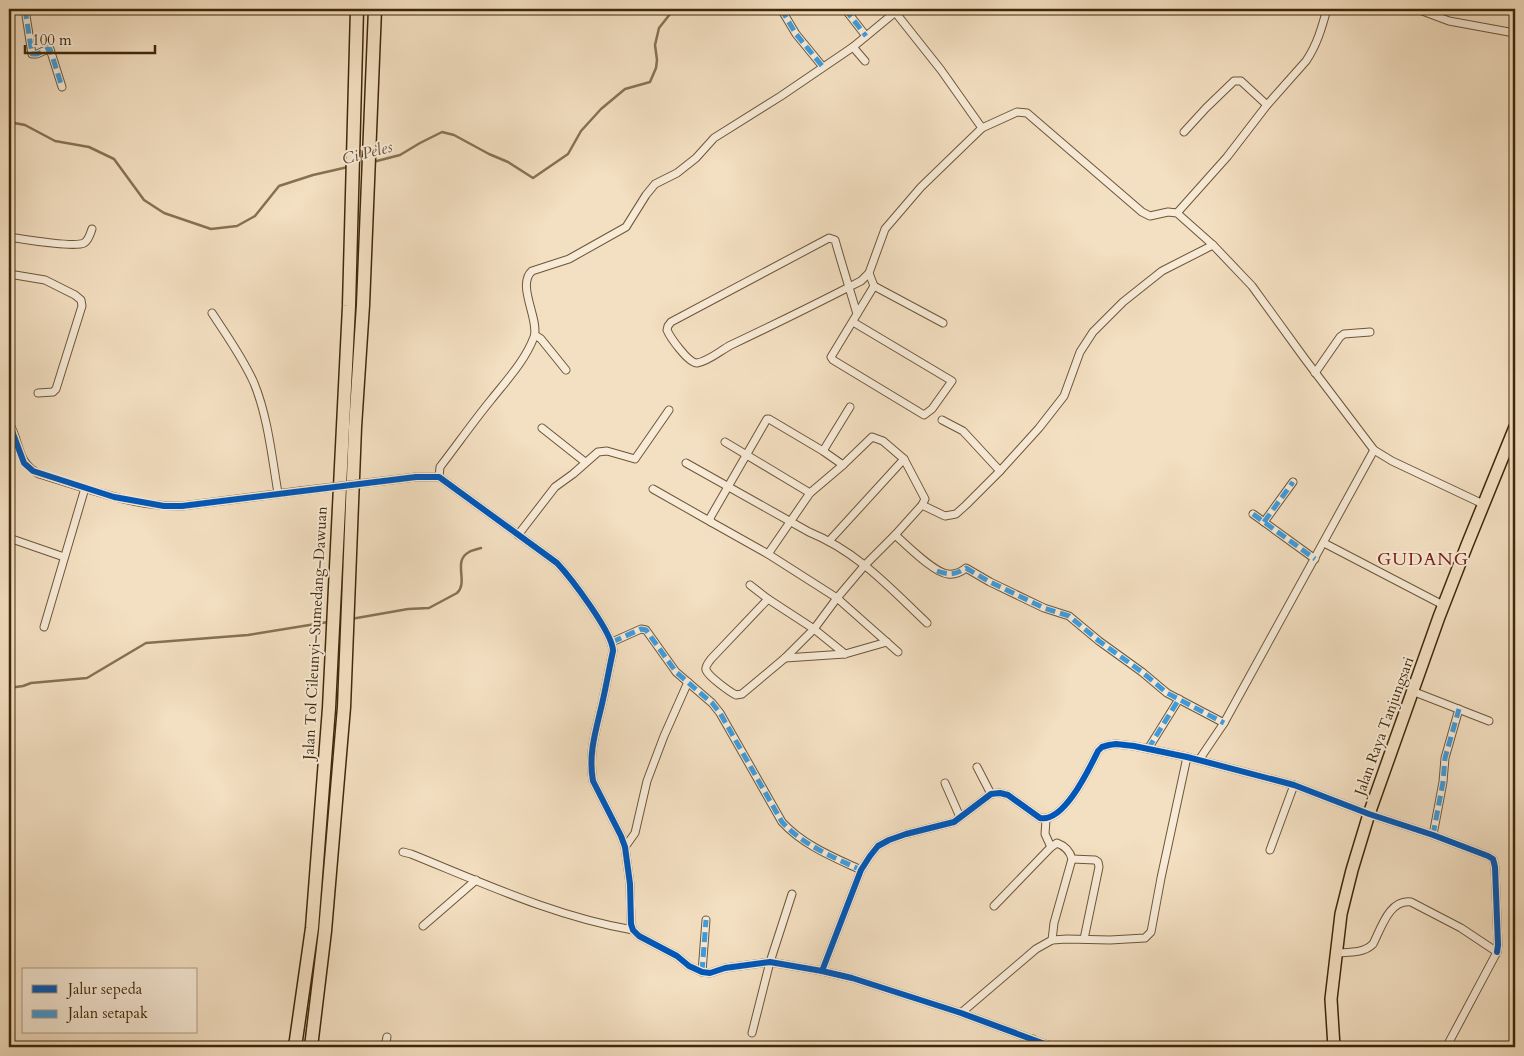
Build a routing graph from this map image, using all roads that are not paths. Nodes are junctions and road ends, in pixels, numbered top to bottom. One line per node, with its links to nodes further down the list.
1 (25, 9): 14 (street)
2 (357, 9): 126 (highway, Jalan Tol Cileunyi–Sumedang–Dawuan)
3 (375, 9): 127 (highway, Jalan Tol Cileunyi–Sumedang–Dawuan)
4 (781, 9): 13 (street)
5 (845, 9): 10 (street)
6 (1327, 9): 15 (street)
7 (1417, 9): 9 (street)
8 (897, 10): 10 (street); 16 (street)
9 (1515, 32)
10 (866, 36): 11 (street)
11 (853, 47): 12 (street); 13 (street)
12 (865, 61)
13 (823, 67): 31 (street)
14 (62, 87)
15 (1267, 105): 17 (street); 18 (street)
16 (982, 128): 18 (street); 22 (street)
17 (1184, 132)
18 (1177, 213): 21 (street)
19 (92, 229): 20 (street)
20 (9, 237)
21 (1213, 245): 33 (street); 49 (street)
22 (869, 273): 24 (street); 25 (street)
23 (9, 274): 34 (street)
24 (874, 286): 27 (street); 29 (street)
25 (849, 287): 25 (street); 27 (street)
26 (212, 313): 55 (street)
27 (857, 314): 28 (street)
28 (853, 322): 28 (street)
29 (943, 323)
30 (1370, 332): 33 (street)
31 (535, 336): 32 (street); 50 (street)
32 (566, 370)
33 (1315, 373): 43 (street)
34 (38, 393)
35 (850, 407): 42 (street)
36 (669, 410): 46 (street)
37 (942, 420): 49 (street)
38 (9, 423): 52 (street)
39 (1515, 427): 57 (highway, Jalan Raya Tanjungsari)
40 (542, 428): 46 (street)
41 (725, 442): 44 (street)
42 (823, 450): 44 (street); 48 (street)
43 (1374, 450): 57 (street); 67 (street)
44 (747, 454): 53 (street); 56 (street)
45 (904, 459): 48 (street); 58 (street); 66 (street)
46 (585, 462): 63 (street)
47 (686, 463): 53 (street)
48 (843, 465): 56 (street)
49 (1000, 471): 58 (street)
50 (439, 477): 55 (street, bridge); 63 (street)
51 (1293, 482): 62 (street)
52 (85, 488): 55 (street); 69 (street)
53 (728, 488): 60 (street); 61 (street)
54 (653, 489): 61 (street)
55 (278, 493)
56 (810, 493): 60 (street)
57 (1483, 504): 75 (highway, Jalan Raya Tanjungsari)
58 (922, 505): 64 (street)
59 (1253, 514): 62 (street)
60 (790, 521): 66 (street); 68 (street)
61 (711, 522): 68 (street)
62 (1264, 522): 70 (street)
63 (518, 535): 79 (street)
64 (895, 535): 71 (street); 86 (street)
65 (9, 538): 69 (street)
66 (830, 540): 71 (street)
67 (1324, 543): 70 (street); 75 (street)
68 (768, 554): 73 (street)
69 (64, 557): 77 (street)
70 (1315, 559): 89 (street)
71 (865, 564): 73 (street); 76 (street)
72 (750, 585): 74 (street)
73 (837, 598): 78 (street); 80 (street)
74 (768, 599): 78 (street); 83 (street)
75 (1443, 605): 85 (highway, Jalan Raya Tanjungsari)
76 (927, 623)
77 (44, 626)
78 (814, 629): 82 (street); 83 (street)
79 (612, 642): 84 (street); 101 (street)
80 (887, 642): 81 (street); 82 (street)
81 (898, 652)
82 (845, 654): 83 (street)
83 (785, 658)
84 (688, 682): 101 (street); 106 (street)
85 (1412, 691): 87 (street); 97 (highway, Jalan Raya Tanjungsari)
86 (1179, 699): 89 (street); 90 (street)
87 (1459, 709): 88 (street); 100 (street)
88 (1489, 721)
89 (1224, 723): 92 (street)
90 (1148, 749): 91 (street); 99 (street)
91 (1187, 757): 92 (street); 113 (street)
92 (1199, 760): 95 (street)
93 (977, 767): 96 (street)
94 (946, 783): 98 (street)
95 (1294, 784): 97 (street); 103 (street)
96 (991, 794): 98 (street); 99 (street)
97 (1369, 814): 100 (street); 116 (highway, Jalan Raya Tanjungsari)
98 (960, 817): 106 (street)
99 (1046, 819): 102 (street)
100 (1433, 835): 115 (street)
101 (624, 847): 112 (street)
102 (1050, 847): 105 (street); 109 (street)
103 (1270, 850)
104 (404, 852): 107 (street)
105 (1072, 859): 113 (street); 114 (street)
106 (861, 870): 118 (street)
107 (476, 880): 111 (street); 112 (street)
108 (792, 894): 117 (street)
109 (994, 906)
110 (706, 920): 119 (street)
111 (423, 926)
112 (634, 930): 119 (street)
113 (1084, 939): 114 (street)
114 (1052, 940): 120 (street)
115 (1496, 952): 116 (street); 124 (street)
116 (1335, 953): 130 (highway, Jalan Raya Tanjungsari)
117 (770, 962): 118 (street); 119 (street); 121 (street)
118 (822, 971): 120 (street)
119 (702, 972)
120 (962, 1013): 123 (street)
121 (752, 1033)
122 (387, 1037): 128 (street)
123 (1033, 1039): 125 (street); 129 (street)
124 (1448, 1044)
125 (1049, 1046)
126 (295, 1047)
127 (311, 1047)
128 (385, 1047)
129 (1019, 1047)
130 (1334, 1047)

